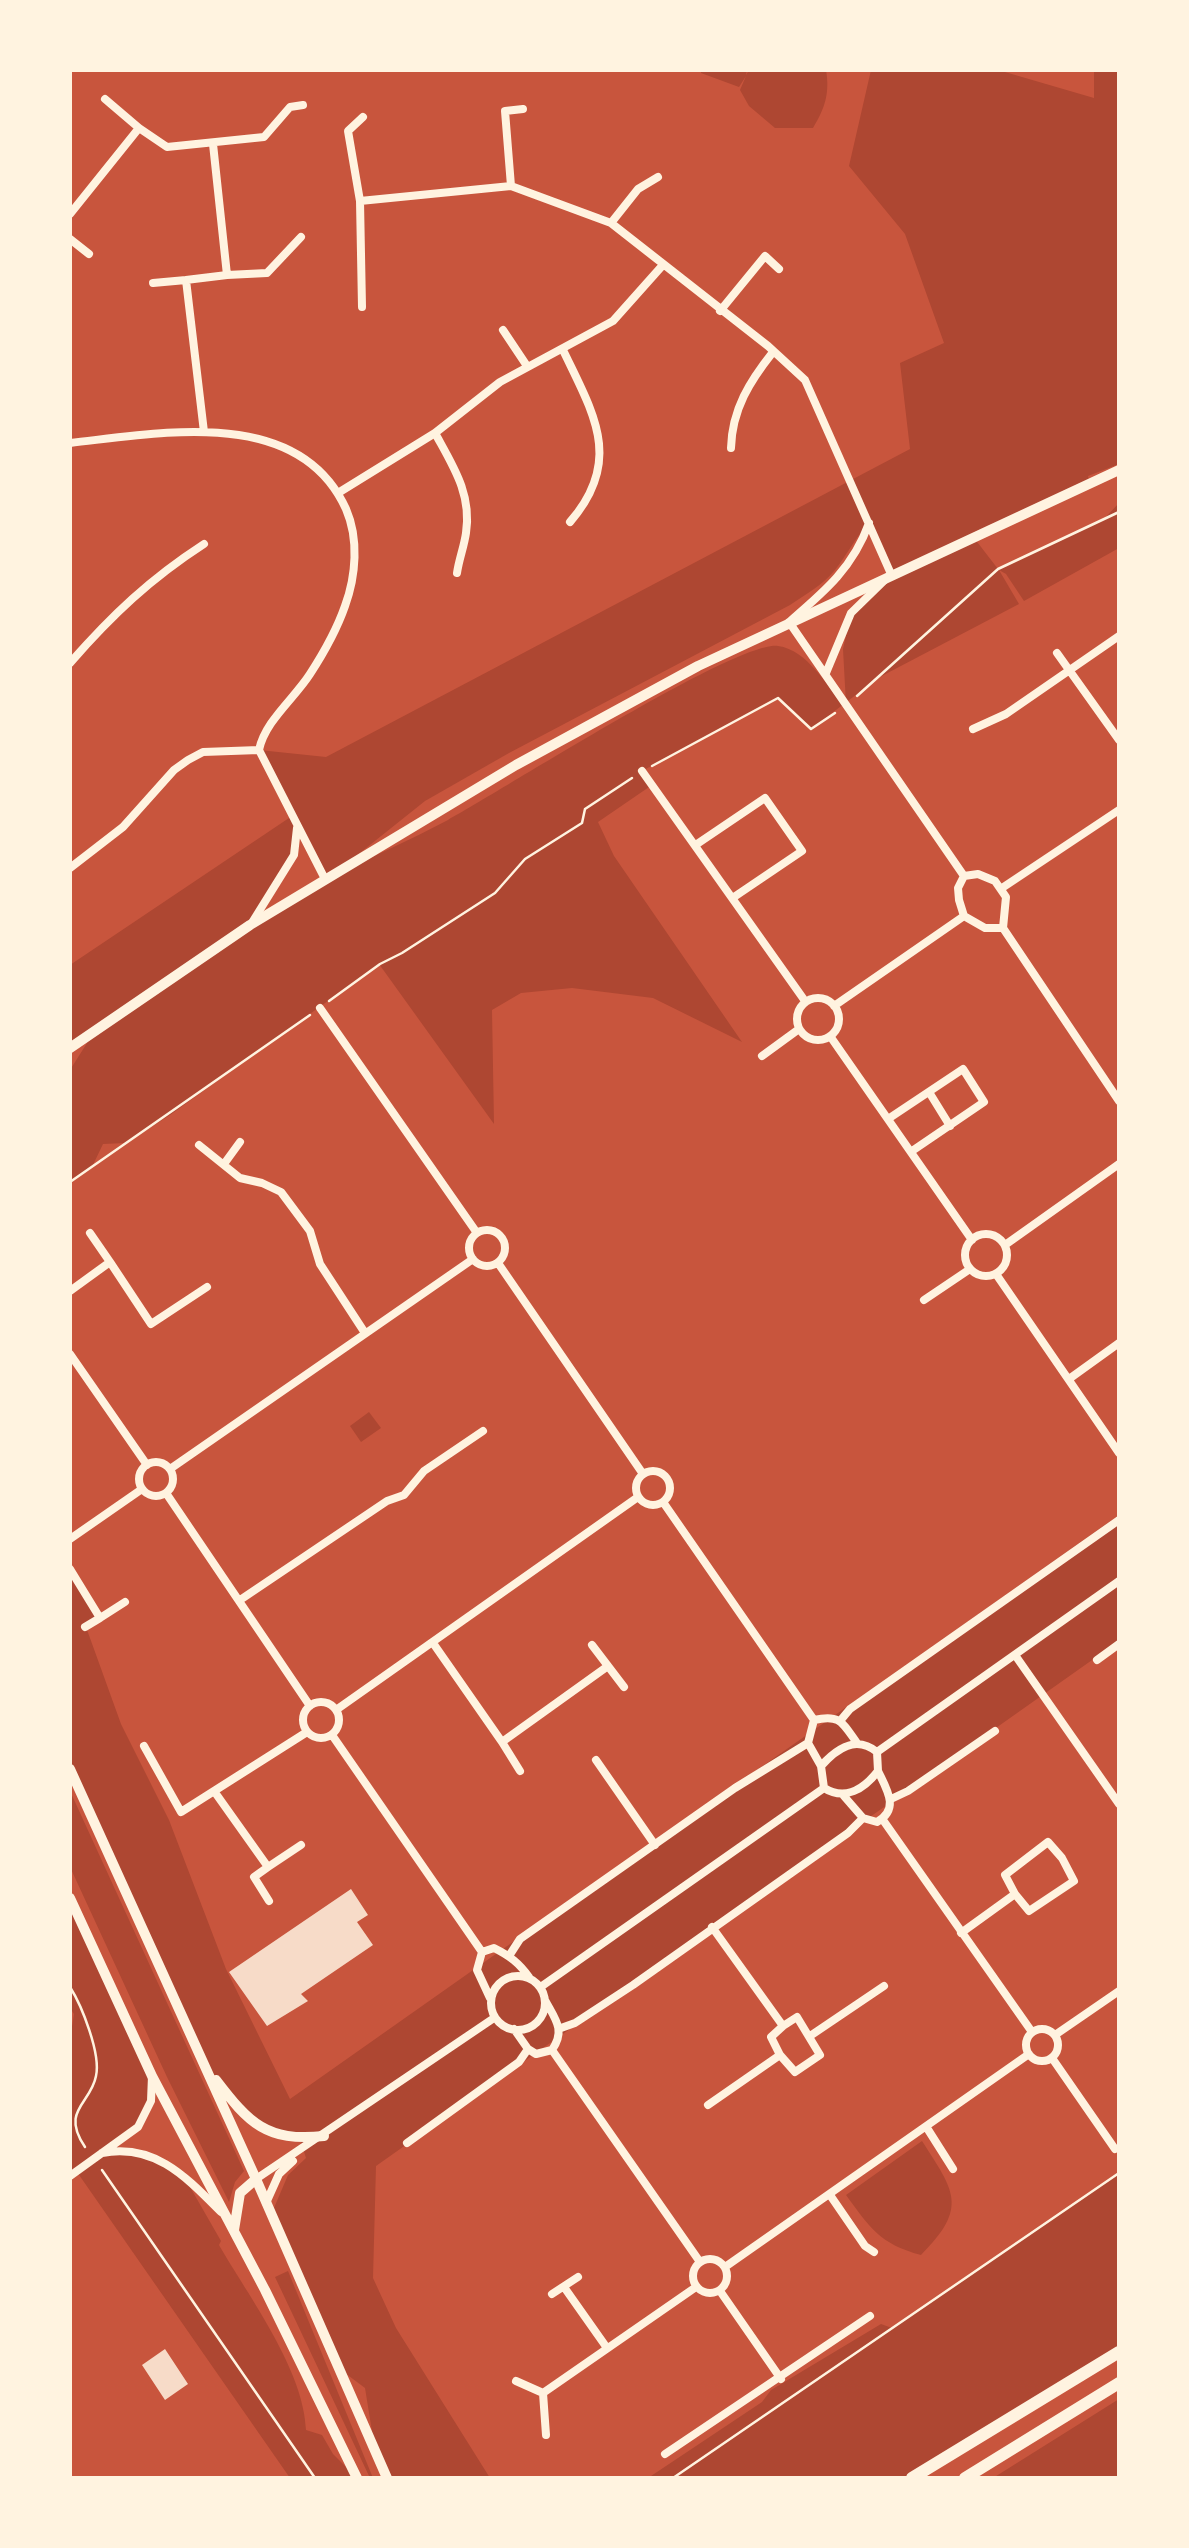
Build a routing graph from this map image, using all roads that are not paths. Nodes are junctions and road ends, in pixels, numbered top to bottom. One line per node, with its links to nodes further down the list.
1 (105, 99): 5 (street)
2 (304, 105): 6 (street)
3 (523, 109): 8 (street)
4 (363, 117): 9 (street)
5 (139, 128): 6 (street); 10 (street)
6 (213, 144): 17 (street)
7 (658, 176): 11 (street)
8 (511, 186): 9 (street); 11 (street)
9 (360, 201): 20 (street)
10 (70, 214)
11 (611, 223): 15 (street)
12 (301, 237): 17 (street)
13 (70, 239): 14 (street)
14 (89, 254)
15 (662, 266): 21 (street); 23 (street)
16 (779, 269): 21 (street)
17 (227, 275): 18 (street)
18 (186, 280): 19 (street); 26 (street)
19 (153, 283)
20 (362, 307)
21 (720, 311): 24 (street)
22 (503, 330): 25 (street)
23 (563, 350): 25 (street); 32 (street)
24 (773, 352): 29 (street); 33 (street)
25 (527, 366): 27 (street)
26 (204, 432): 28 (street); 31 (street)
27 (435, 434): 31 (street); 35 (street)
28 (70, 443)
29 (731, 448)
30 (1119, 470): 36 (street)
31 (338, 492): 45 (street)
32 (570, 522)
33 (868, 523): 36 (street); 37 (street)
34 (204, 544): 40 (street)
35 (457, 573)
36 (892, 574): 37 (street); 42 (street)
37 (789, 622): 42 (street); 52 (street)
38 (1119, 636): 41 (street)
39 (1057, 653): 41 (street)
40 (70, 663)
41 (1069, 670): 43 (street); 44 (street)
42 (826, 672): 51 (street)
43 (973, 729)
44 (1119, 740)
45 (259, 750): 48 (street); 50 (street)
46 (642, 771): 49 (street)
47 (1119, 810): 53 (street)
48 (298, 827): 52 (street); 56 (street)
49 (696, 844): 54 (street); 54 (street)
50 (70, 868)
51 (964, 876): 53 (street); 55 (street)
52 (324, 880): 56 (street)
53 (1002, 888): 57 (street)
54 (734, 896): 58 (street)
55 (964, 916): 57 (street); 59 (street)
56 (250, 925): 63 (street)
57 (1003, 928): 66 (street)
58 (806, 1001): 59 (street); 61 (street)
59 (834, 1006): 62 (street)
60 (320, 1008): 75 (street)
61 (799, 1028): 62 (street); 64 (street)
62 (830, 1036): 67 (street)
63 (70, 1048)
64 (762, 1056)
65 (929, 1092): 67 (street); 68 (street); 68 (street)
66 (1119, 1101)
67 (888, 1120): 71 (street)
68 (950, 1126): 71 (street)
69 (240, 1142): 72 (street)
70 (199, 1145): 72 (street)
71 (912, 1152): 76 (street)
72 (224, 1164): 86 (street)
73 (1119, 1164): 77 (street)
74 (90, 1233): 79 (street)
75 (477, 1233): 78 (street); 80 (street)
76 (972, 1240): 77 (street); 81 (street)
77 (1004, 1245): 82 (street)
78 (472, 1259): 80 (street); 86 (street)
79 (110, 1262): 83 (street); 84 (street)
80 (498, 1263): 94 (street)
81 (970, 1269): 82 (street); 85 (street)
82 (996, 1274): 89 (street)
83 (207, 1287)
84 (70, 1291)
85 (924, 1300)
86 (365, 1332): 93 (street)
87 (1119, 1343): 89 (street)
88 (70, 1354): 92 (street)
89 (1068, 1379): 91 (street)
90 (483, 1430): 103 (street)
91 (1119, 1453)
92 (147, 1465): 93 (street); 95 (street)
93 (170, 1469): 96 (street)
94 (643, 1474): 97 (street); 98 (street)
95 (142, 1488): 96 (street); 100 (street)
96 (166, 1493): 103 (street)
97 (638, 1496): 98 (street); 107 (street)
98 (663, 1502): 116 (street)
99 (1119, 1520): 117 (street)
100 (70, 1538)
101 (70, 1569): 105 (street)
102 (1119, 1582): 110 (street)
103 (240, 1600): 114 (street)
104 (125, 1602): 105 (street)
105 (100, 1618): 106 (street)
106 (86, 1627)
107 (433, 1643): 115 (street); 121 (street)
108 (1119, 1644): 111 (street)
109 (592, 1645): 112 (street)
110 (1015, 1655): 125 (street); 135 (street)
111 (1098, 1660)
112 (608, 1666): 113 (street); 121 (street)
113 (624, 1687)
114 (310, 1706): 115 (street); 119 (street)
115 (336, 1710): 120 (street)
116 (814, 1720): 117 (street); 122 (street)
117 (840, 1720): 123 (street)
118 (994, 1730): 134 (street)
119 (308, 1732): 120 (street); 132 (street)
120 (332, 1735): 148 (street)
121 (502, 1742): 129 (street)
122 (808, 1742): 127 (street); 141 (street)
123 (857, 1743): 125 (street); 127 (street)
124 (144, 1746): 136 (street)
125 (877, 1752): 130 (street)
126 (596, 1760): 141 (street)
127 (821, 1766): 131 (street)
128 (70, 1769): 168 (street)
129 (520, 1770)
130 (878, 1771): 133 (street); 134 (street)
131 (824, 1788): 133 (street); 151 (street)
132 (214, 1791): 136 (street); 142 (street)
133 (843, 1794): 137 (street)
134 (891, 1798): 139 (street)
135 (1119, 1804)
136 (181, 1812): 138 (street)
137 (863, 1818): 139 (street); 146 (street)
138 (169, 1820)
139 (883, 1820): 147 (street)
140 (302, 1845): 142 (street)
141 (655, 1845): 149 (street)
142 (268, 1867): 145 (street)
143 (1015, 1894): 143 (street); 147 (street)
144 (70, 1898): 169 (street)
145 (269, 1901)
146 (712, 1927): 157 (street); 158 (street)
147 (961, 1933): 160 (street)
148 (482, 1952): 149 (street); 154 (street)
149 (509, 1956): 150 (street)
150 (529, 1978): 151 (street); 154 (street)
151 (542, 1986): 155 (street)
152 (884, 1986): 161 (street)
153 (1119, 1991): 162 (street)
154 (490, 1998): 156 (street)
155 (545, 2000): 158 (street); 159 (street)
156 (494, 2018): 159 (street); 172 (street)
157 (783, 2026): 161 (street); 166 (street)
158 (560, 2028): 164 (street)
159 (514, 2029): 163 (street)
160 (1032, 2032): 162 (street); 165 (street)
161 (810, 2036): 166 (street)
162 (1055, 2036): 167 (street)
163 (528, 2049): 164 (street); 173 (street)
164 (552, 2050): 185 (street)
165 (1028, 2054): 167 (street); 171 (street)
166 (780, 2055): 170 (street)
167 (1052, 2058): 174 (street)
168 (202, 2064): 172 (street); 179 (street)
169 (152, 2076): 176 (street); 182 (street)
170 (708, 2105)
171 (927, 2128): 177 (street); 180 (street)
172 (324, 2136): 175 (street)
173 (406, 2143)
174 (1115, 2149)
175 (303, 2150): 179 (street); 181 (street)
176 (102, 2153): 178 (street); 182 (street)
177 (953, 2168)
178 (70, 2176)
179 (256, 2179): 181 (street); 183 (street)
180 (830, 2194): 184 (street); 186 (street)
181 (266, 2202): 202 (street)
182 (224, 2215): 183 (street)
183 (235, 2234): 201 (street)
184 (874, 2252)
185 (700, 2262): 186 (street); 189 (street)
186 (725, 2266): 190 (street)
187 (578, 2277): 188 (street)
188 (564, 2286): 191 (street); 193 (street)
189 (696, 2286): 190 (street); 193 (street)
190 (720, 2290): 195 (street)
191 (552, 2294)
192 (870, 2316): 195 (street)
193 (607, 2348): 198 (street)
194 (1119, 2352): 203 (main road)
195 (781, 2379): 200 (street)
196 (516, 2382): 198 (street)
197 (1119, 2383): 204 (main road)
198 (543, 2393): 199 (street)
199 (546, 2436)
200 (665, 2454)
201 (358, 2478)
202 (386, 2478)
203 (912, 2478)
204 (964, 2478)

